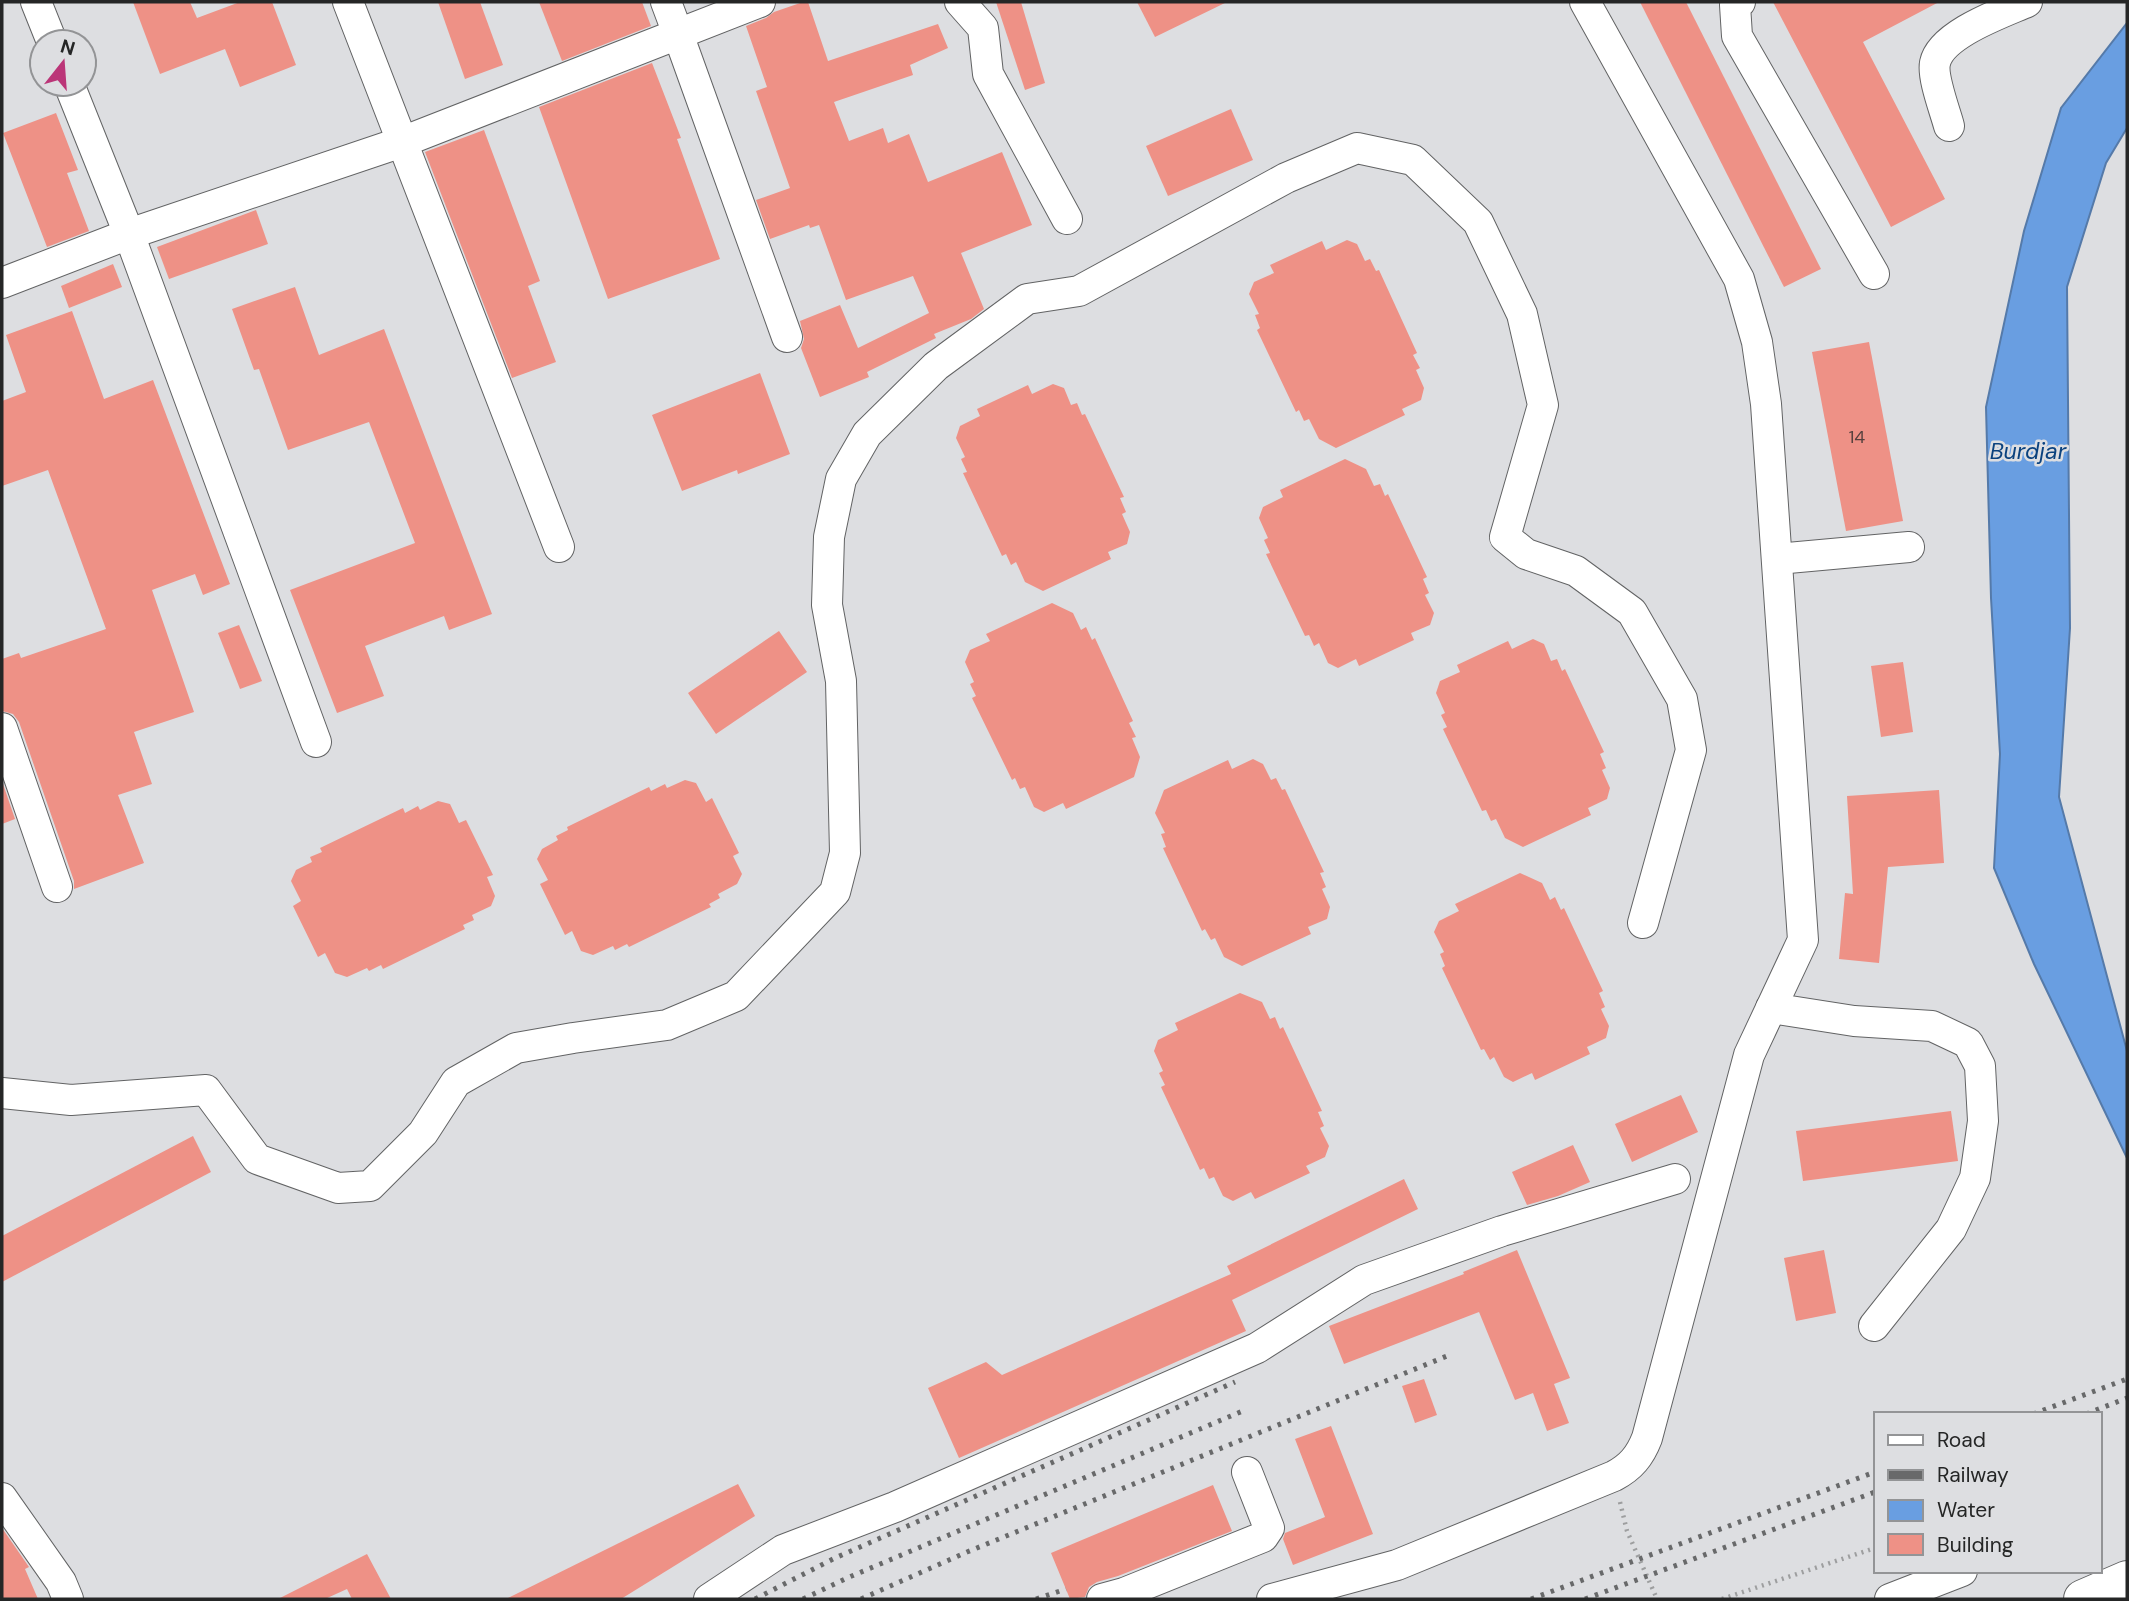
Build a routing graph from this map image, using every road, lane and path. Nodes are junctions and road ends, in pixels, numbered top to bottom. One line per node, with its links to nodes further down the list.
1 (36, 2): 9 (street)
2 (348, 2): 13 (street)
3 (666, 2): 10 (street)
4 (760, 2): 10 (street)
5 (960, 2): 14 (street)
6 (1585, 2): 21 (street)
7 (1741, 2): 16 (street)
8 (2027, 2): 12 (street)
9 (46, 28)
10 (678, 34): 13 (street); 18 (street)
11 (75, 98): 15 (street)
12 (1949, 126)
13 (402, 142): 15 (street); 19 (street)
14 (1067, 219)
15 (129, 234): 17 (street); 23 (street)
16 (1874, 274)
17 (2, 283)
18 (787, 337)
19 (559, 547)
20 (1909, 547): 21 (street)
21 (1777, 559): 26 (street)
22 (2, 728): 24 (street)
23 (316, 742)
24 (57, 887)
25 (1643, 923): 27 (street)
26 (1771, 1008): 29 (street); 31 (street)
27 (2, 1093)
28 (1675, 1179): 37 (street)
29 (1874, 1326)
30 (1247, 1472): 38 (street)
31 (1614, 1476): 39 (street); 40 (path)
32 (2, 1498): 36 (street)
33 (1874, 1548): 41 (path)
34 (1957, 1573): 42 (street)
35 (2116, 1577): 43 (main road)
36 (68, 1599)
37 (709, 1599)
38 (1102, 1599)
39 (1272, 1599)
40 (1657, 1599)
41 (1722, 1599)
42 (1890, 1599)
43 (2083, 1599)

